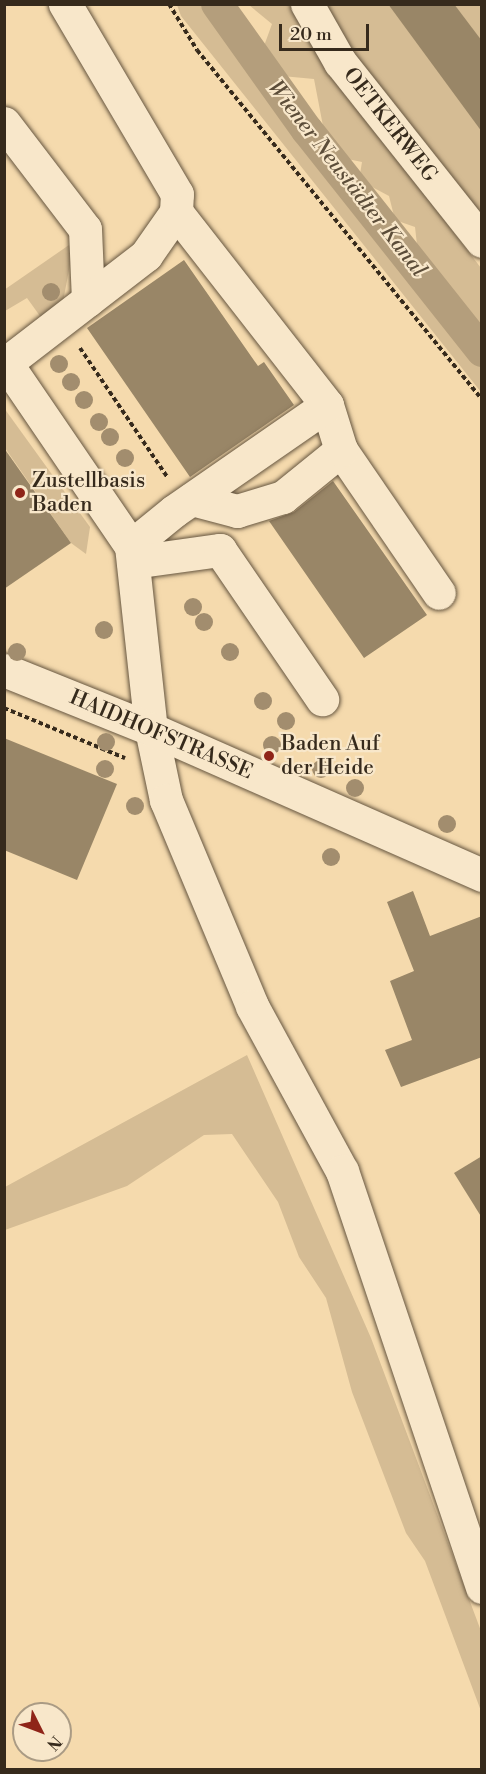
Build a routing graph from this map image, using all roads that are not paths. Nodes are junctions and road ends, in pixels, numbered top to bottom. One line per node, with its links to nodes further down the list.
1 (65, 4): 4 (street)
2 (307, 4): 5 (street, OETKERWEG)
3 (4, 123): 6 (street)
4 (176, 212): 6 (street); 8 (street)
5 (482, 241)
6 (88, 300): 7 (street)
7 (5, 362): 11 (street)
8 (327, 405): 9 (street); 10 (street)
9 (342, 450): 10 (street); 12 (street)
10 (189, 501): 11 (street)
11 (132, 554): 14 (street); 15 (street)
12 (439, 593)
13 (4, 670): 15 (street, HAIDHOFSTRASSE)
14 (322, 699)
15 (151, 729): 16 (street, HAIDHOFSTRASSE); 17 (street)
16 (482, 875)
17 (482, 1587)

